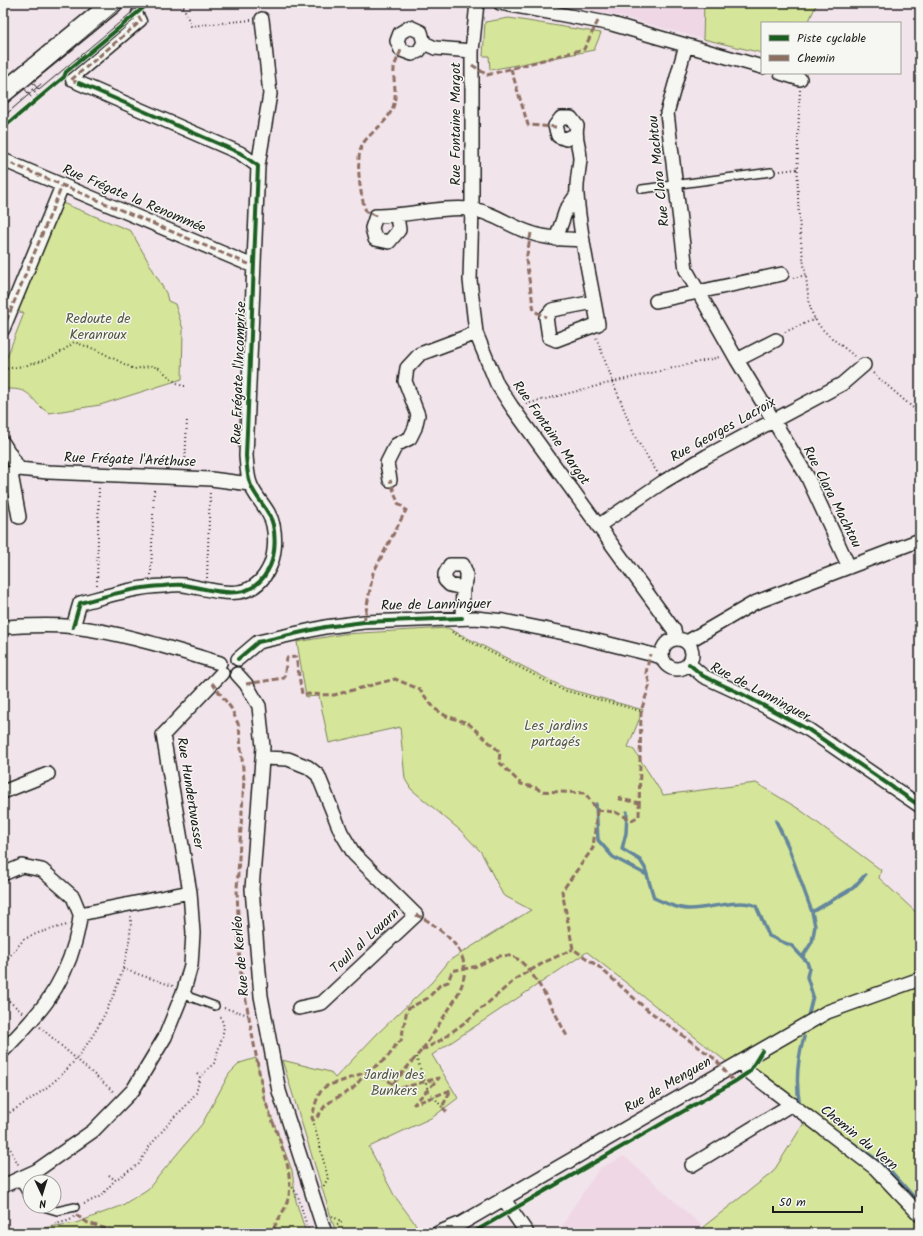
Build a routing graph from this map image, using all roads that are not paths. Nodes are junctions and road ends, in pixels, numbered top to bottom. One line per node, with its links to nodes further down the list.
1 (113, 3): 13 (main road)
2 (477, 3): 8 (street, Rue Fontaine Margot)
3 (500, 3): 7 (street)
4 (137, 13): 12 (street)
5 (262, 19): 16 (street, Rue Frégate l'Incomprise)
6 (424, 43): 8 (street)
7 (686, 45): 9 (street); 18 (street, Rue Clara Machtou)
8 (472, 51): 22 (street, Rue Fontaine Margot)
9 (761, 67)
10 (784, 74): 11 (street)
11 (800, 79)
12 (71, 80): 16 (street)
13 (3, 94)
14 (575, 135): 21 (street)
15 (3, 160): 19 (street, Rue Frégate la Renommée)
16 (258, 166): 26 (street, Rue Frégate l'Incomprise)
17 (771, 172): 18 (lane)
18 (675, 185): 20 (lane); 28 (street, Rue Clara Machtou)
19 (62, 186): 26 (street, Rue Frégate la Renommée); 31 (street)
20 (642, 189)
21 (577, 194): 24 (street); 25 (street)
22 (472, 210): 23 (street); 24 (street); 32 (street, Rue Fontaine Margot)
23 (397, 216)
24 (556, 239): 25 (street)
25 (583, 240): 30 (street)
26 (253, 266): 40 (street, Rue Frégate l'Incomprise)
27 (782, 274): 28 (street)
28 (699, 292): 29 (street); 34 (street, Rue Clara Machtou)
29 (656, 301)
30 (594, 302): 30 (street)
31 (3, 329)
32 (476, 333): 39 (street); 42 (street, Rue Fontaine Margot)
33 (776, 340): 34 (street)
34 (735, 356): 36 (street, Rue Clara Machtou)
35 (864, 365): 36 (street, Rue Georges Lacroix)
36 (773, 420): 42 (street, Rue Georges Lacroix); 44 (street, Rue Clara Machtou)
37 (3, 443): 38 (street)
38 (11, 474): 40 (street, Rue Frégate l'Aréthuse); 41 (street)
39 (390, 480)
40 (250, 484): 48 (street, Rue Frégate l'Incomprise)
41 (18, 517)
42 (598, 526): 49 (street, Rue Fontaine Margot)
43 (920, 540): 44 (street)
44 (849, 567): 49 (street)
45 (463, 588): 46 (street)
46 (455, 618): 50 (street, Rue de Lanninguer); 51 (street, Rue de Lanninguer)
47 (3, 627): 48 (street)
48 (73, 627): 53 (street)
49 (682, 641): 50 (street); 52 (street)
50 (662, 657): 52 (street)
51 (238, 659): 53 (street); 54 (street)
52 (689, 664): 58 (street, Rue de Lanninguer)
53 (221, 668): 54 (street); 60 (street, Rue Hundertwasser)
54 (237, 674): 55 (street, Rue de Kerléo)
55 (263, 758): 65 (street, Toull al Louarn); 76 (street, Rue de Kerléo)
56 (48, 774): 57 (street)
57 (3, 792)
58 (920, 806)
59 (3, 874): 61 (street)
60 (190, 892): 61 (street); 63 (street, Rue Hundertwasser)
61 (80, 918): 66 (street)
62 (920, 979): 67 (street, Rue de Menguen)
63 (184, 990): 64 (lane); 70 (street, Rue Hundertwasser)
64 (215, 1006)
65 (299, 1008)
66 (3, 1051)
67 (740, 1062): 68 (street, Chemin du Vern); 72 (street, Rue de Menguen)
68 (792, 1104): 69 (street); 75 (street, Chemin du Vern)
69 (692, 1165)
70 (21, 1178): 71 (street, Rue Hundertwasser)
71 (3, 1186)
72 (503, 1198): 77 (street, Rue de Menguen); 78 (street)
73 (75, 1207): 74 (lane)
74 (62, 1210)
75 (920, 1215)
76 (325, 1231)
77 (438, 1233)
78 (527, 1233)

